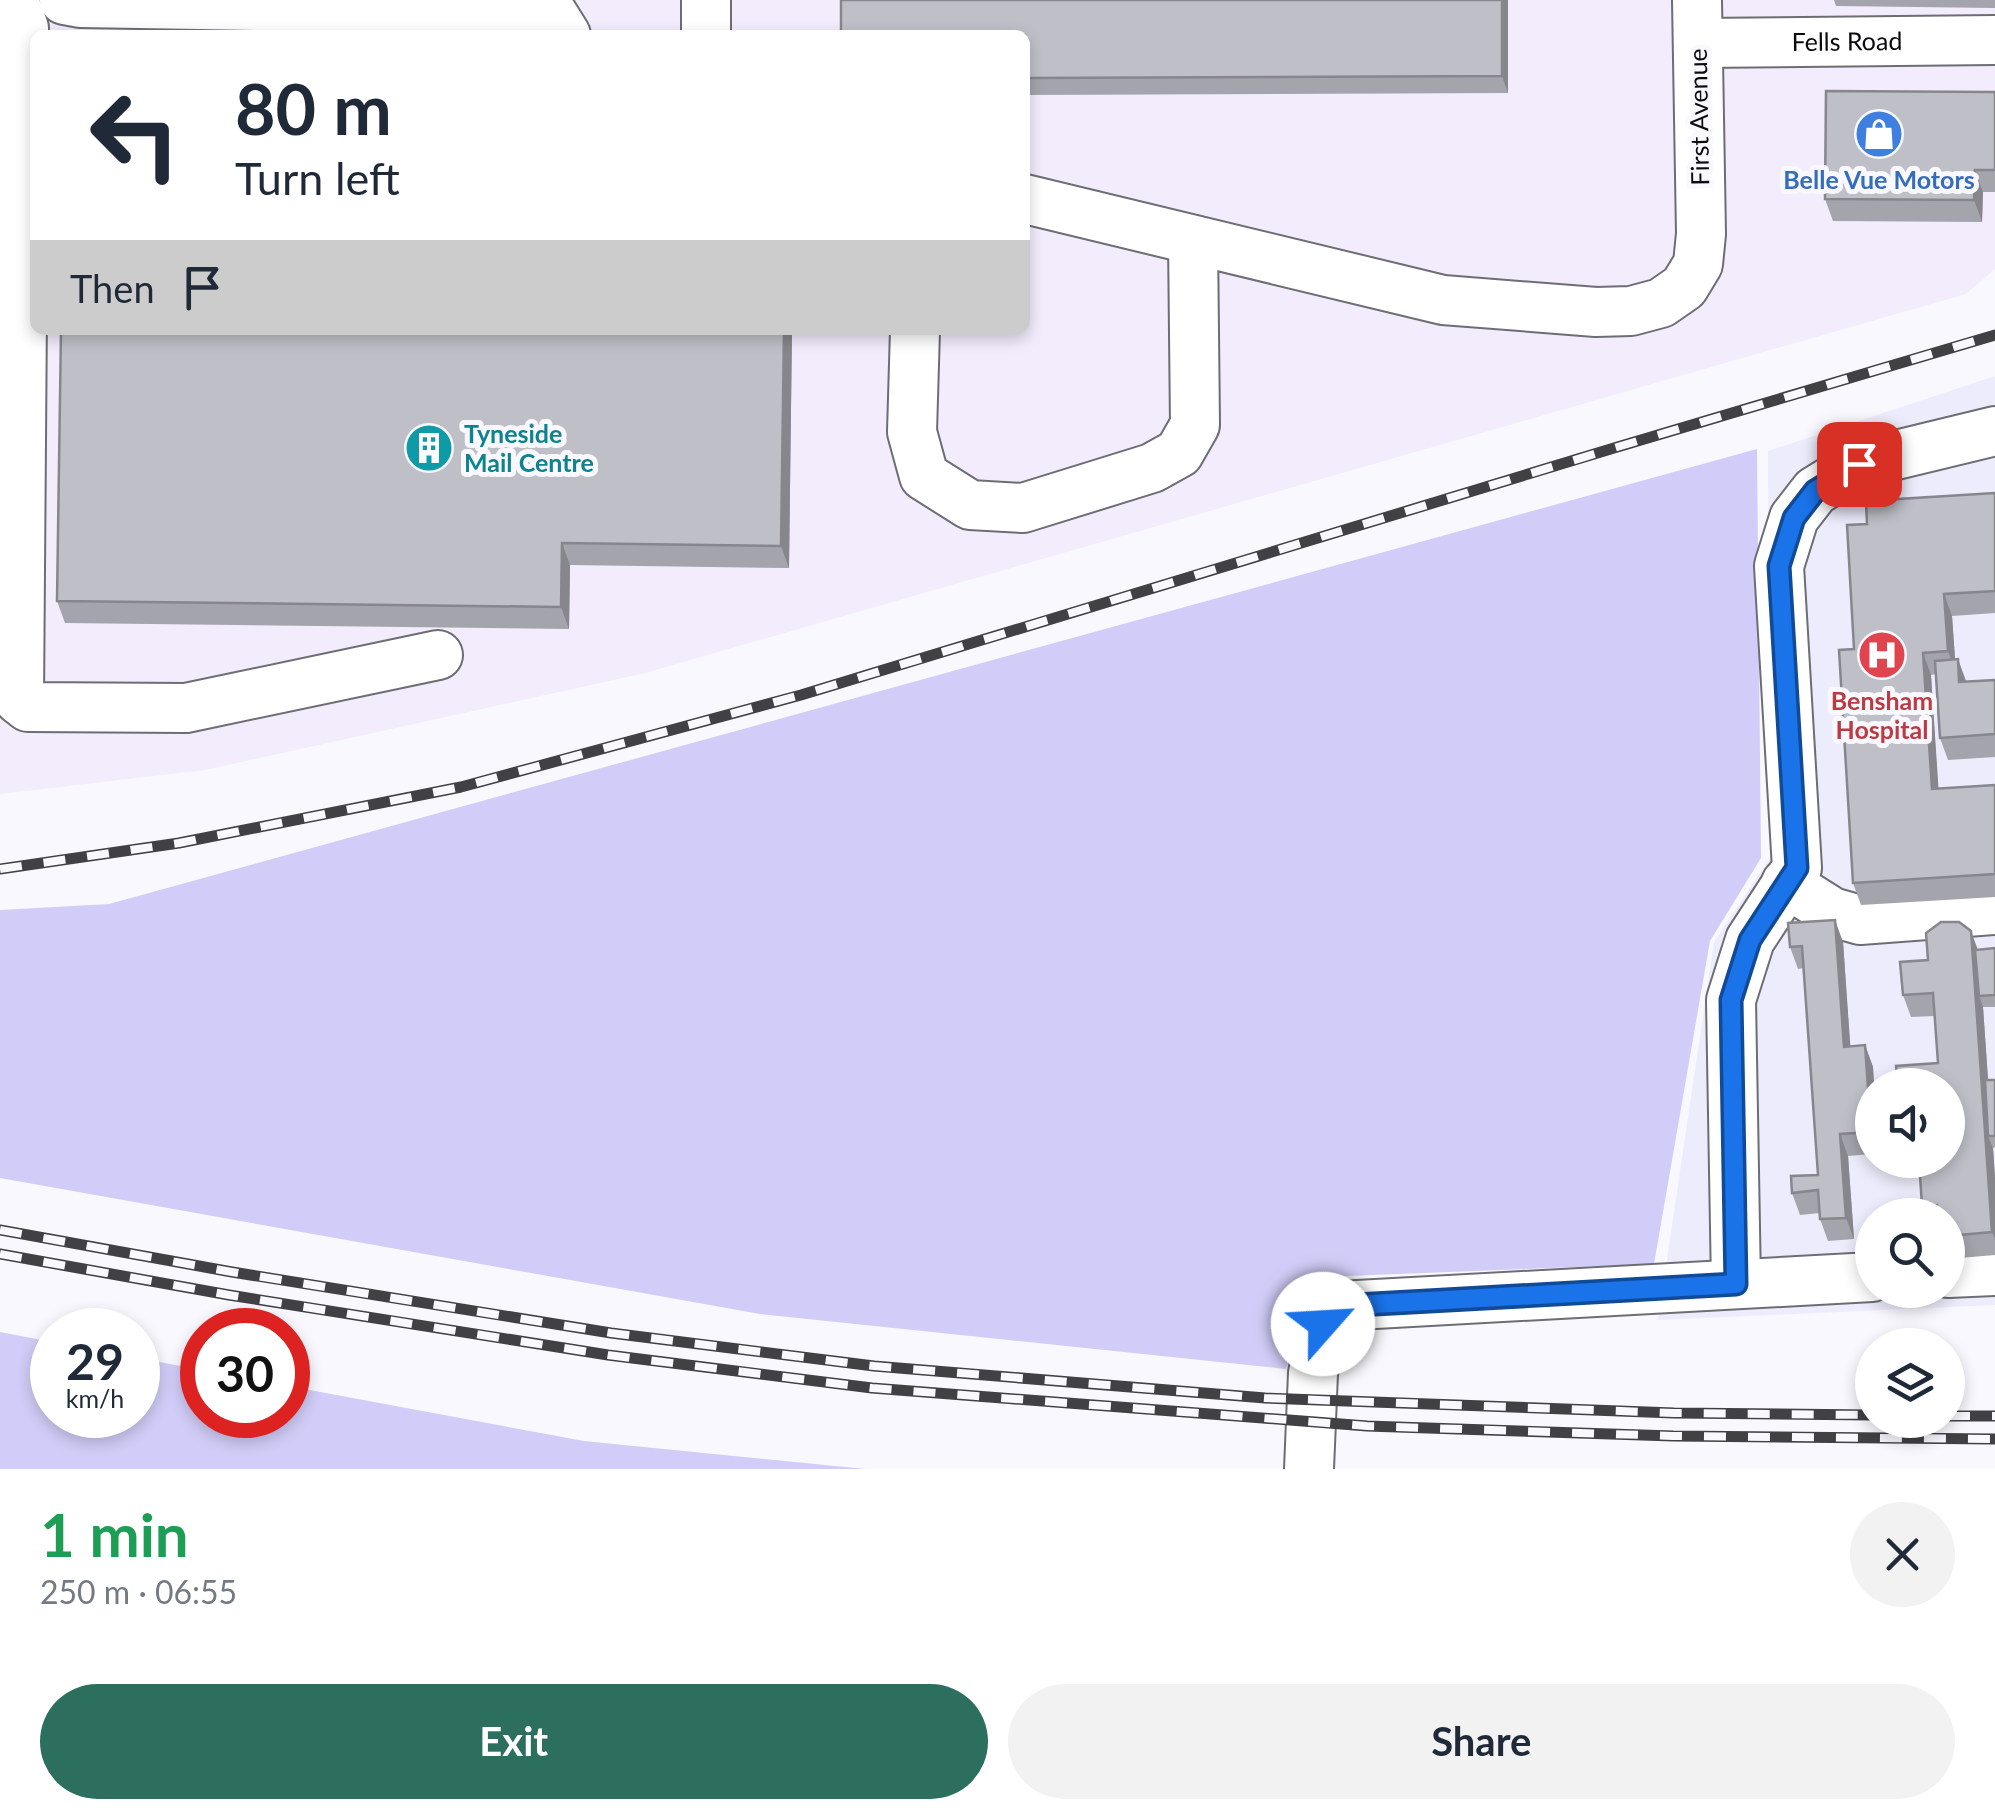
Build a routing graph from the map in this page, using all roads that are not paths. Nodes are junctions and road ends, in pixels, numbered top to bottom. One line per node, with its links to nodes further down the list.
1 (14, 0): 12 (street)
2 (64, 0): 5 (street)
3 (706, 0): 6 (street)
4 (1698, 22): 7 (street, Fells Road); 9 (street, First Avenue)
5 (558, 23)
6 (706, 30)
7 (1995, 40)
8 (1030, 200): 9 (street, First Avenue)
9 (1193, 240): 10 (street)
10 (916, 335)
11 (1995, 432): 17 (street)
12 (10, 460): 13 (street)
13 (10, 546): 14 (street)
14 (10, 625): 16 (street)
15 (438, 655): 16 (street)
16 (10, 700)
17 (1786, 883): 18 (street); 22 (street)
18 (1994, 910)
19 (1995, 1270): 20 (street)
20 (1965, 1272)
21 (1855, 1278): 22 (street)
22 (1736, 1284): 23 (street)
23 (1308, 1458)

